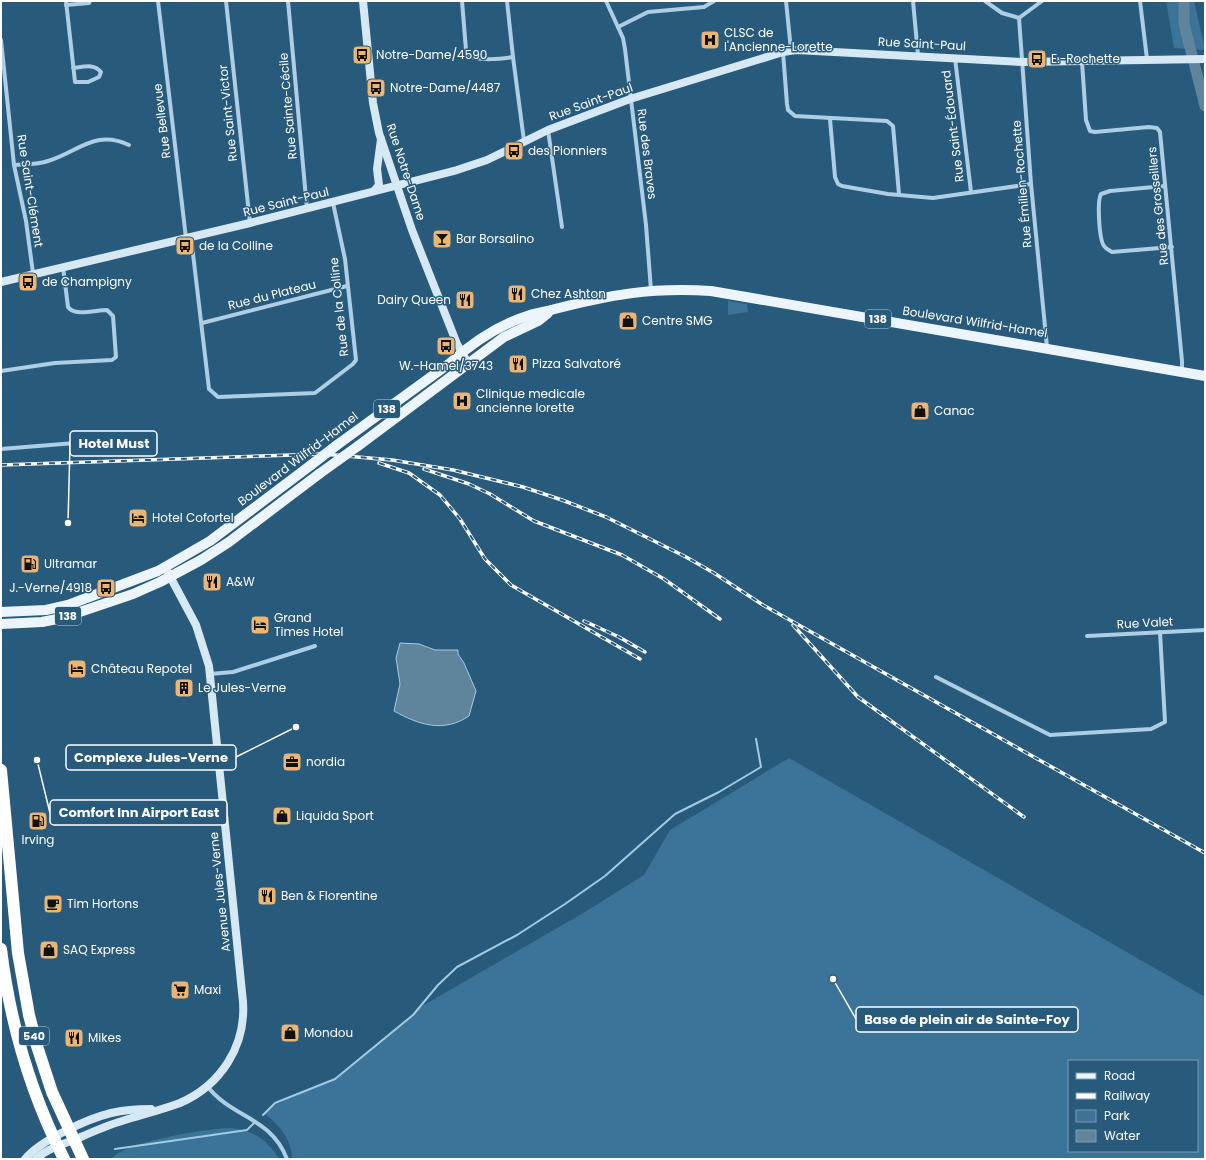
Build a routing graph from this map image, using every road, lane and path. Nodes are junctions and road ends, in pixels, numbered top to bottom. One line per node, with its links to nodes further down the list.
1 (90, 1): 15 (street)
2 (158, 1): 46 (street, Rue Bellevue)
3 (226, 1): 44 (street, Rue Saint-Victor)
4 (288, 1): 43 (street, Rue Sainte-Cécile)
5 (362, 1): 32 (street, Rue Notre-Dame)
6 (462, 1): 22 (street)
7 (507, 1): 22 (street)
8 (606, 1): 17 (street, Rue des Braves)
9 (714, 1): 17 (street)
10 (786, 1): 19 (street)
11 (913, 1): 21 (street)
12 (985, 1): 16 (street)
13 (1042, 1): 16 (street)
14 (1140, 1): 24 (street)
15 (66, 3): 28 (street)
16 (1019, 18): 26 (street, Rue Émilien-Rochette)
17 (618, 27): 29 (street, Rue des Braves)
18 (1, 40): 35 (street, Rue Saint-Clément)
19 (792, 50): 20 (street, Rue Saint-Paul); 21 (street, Rue Saint-Paul)
20 (783, 52): 29 (street, Rue Saint-Paul); 30 (street)
21 (918, 55): 23 (street, Rue Saint-Paul)
22 (513, 57): 33 (street)
23 (955, 58): 26 (street, Rue Saint-Paul); 40 (street, Rue Saint-Édouard)
24 (1147, 59): 25 (street, Rue Saint-Paul); 27 (street, Rue Saint-Paul)
25 (1205, 59)
26 (1022, 62): 27 (street, Rue Saint-Paul); 36 (street, Rue Émilien-Rochette)
27 (1082, 62): 38 (street, Rue des Grosseillers)
28 (72, 68): 28 (street)
29 (630, 99): 31 (street, Rue Saint-Paul); 52 (street, Rue des Braves)
30 (830, 119): 41 (street); 41 (street)
31 (548, 130): 33 (street, Rue Saint-Paul); 45 (street)
32 (381, 139): 37 (street, Rue Notre-Dame); 39 (street)
33 (524, 141): 37 (street, Rue Saint-Paul)
34 (129, 145): 35 (street)
35 (14, 165): 49 (street, Rue Saint-Clément)
36 (1031, 184): 40 (street); 55 (street, Rue Émilien-Rochette)
37 (397, 185): 39 (street, Rue Saint-Paul); 56 (street, Rue Notre-Dame)
38 (1165, 186): 47 (street, Rue des Grosseillers); 47 (street)
39 (374, 192): 42 (street, Rue Saint-Paul)
40 (971, 192): 41 (street)
41 (899, 194)
42 (333, 203): 43 (street, Rue Saint-Paul); 51 (street, Rue de la Colline)
43 (307, 209): 44 (street, Rue Saint-Paul)
44 (250, 223): 46 (street, Rue Saint-Paul)
45 (562, 227)
46 (189, 238): 48 (street, Rue Saint-Paul); 54 (street, Rue de la Colline)
47 (1172, 247): 59 (street, Rue des Grosseillers)
48 (64, 266): 49 (street, Rue Saint-Paul); 58 (street)
49 (33, 273): 50 (street, Rue Saint-Paul)
50 (1, 282)
51 (348, 286): 54 (street, Rue du Plateau); 54 (street, Rue de la Colline)
52 (651, 290): 53 (main road, Boulevard Wilfrid-Hamel / 138); 55 (main road, Boulevard Wilfrid-Hamel / 138)
53 (551, 310): 56 (main road, Boulevard Wilfrid-Hamel / 138); 57 (main road, Boulevard Wilfrid-Hamel)
54 (202, 323)
55 (1047, 347): 59 (main road, Boulevard Wilfrid-Hamel / 138)
56 (462, 353): 57 (street, Rue Notre-Dame); 63 (main road, Boulevard Wilfrid-Hamel / 138, bridge)
57 (468, 363): 64 (main road, Boulevard Wilfrid-Hamel, bridge)
58 (1, 371)
59 (1182, 371): 60 (main road, Boulevard Wilfrid-Hamel / 138)
60 (1205, 376)
61 (112, 440): 62 (street)
62 (1, 449)
63 (166, 567): 64 (street, Avenue Jules-Verne); 65 (main road, Boulevard Wilfrid-Hamel / 138)
64 (171, 576): 66 (main road, Boulevard Wilfrid-Hamel / 138); 71 (street, Avenue Jules-Verne)
65 (1, 612)
66 (1, 624)
67 (1205, 630): 68 (street, Rue Valet)
68 (1160, 632): 69 (street, Rue Valet); 72 (street)
69 (1087, 636)
70 (315, 646): 71 (street)
71 (210, 674): 75 (street, Avenue Jules-Verne)
72 (936, 677)
73 (1, 770): 76 (highway, 540)
74 (1, 949): 77 (highway, 540)
75 (207, 1086): 76 (street, Avenue Jules-Verne); 82 (street)
76 (71, 1135): 77 (street, Avenue Jules-Verne); 81 (highway, 540)
77 (56, 1142): 78 (street, Avenue Jules-Verne); 79 (street, Avenue Jules-Verne); 80 (highway, 540)
78 (25, 1159)
79 (36, 1159)
80 (64, 1159)
81 (83, 1159)
82 (287, 1159)

